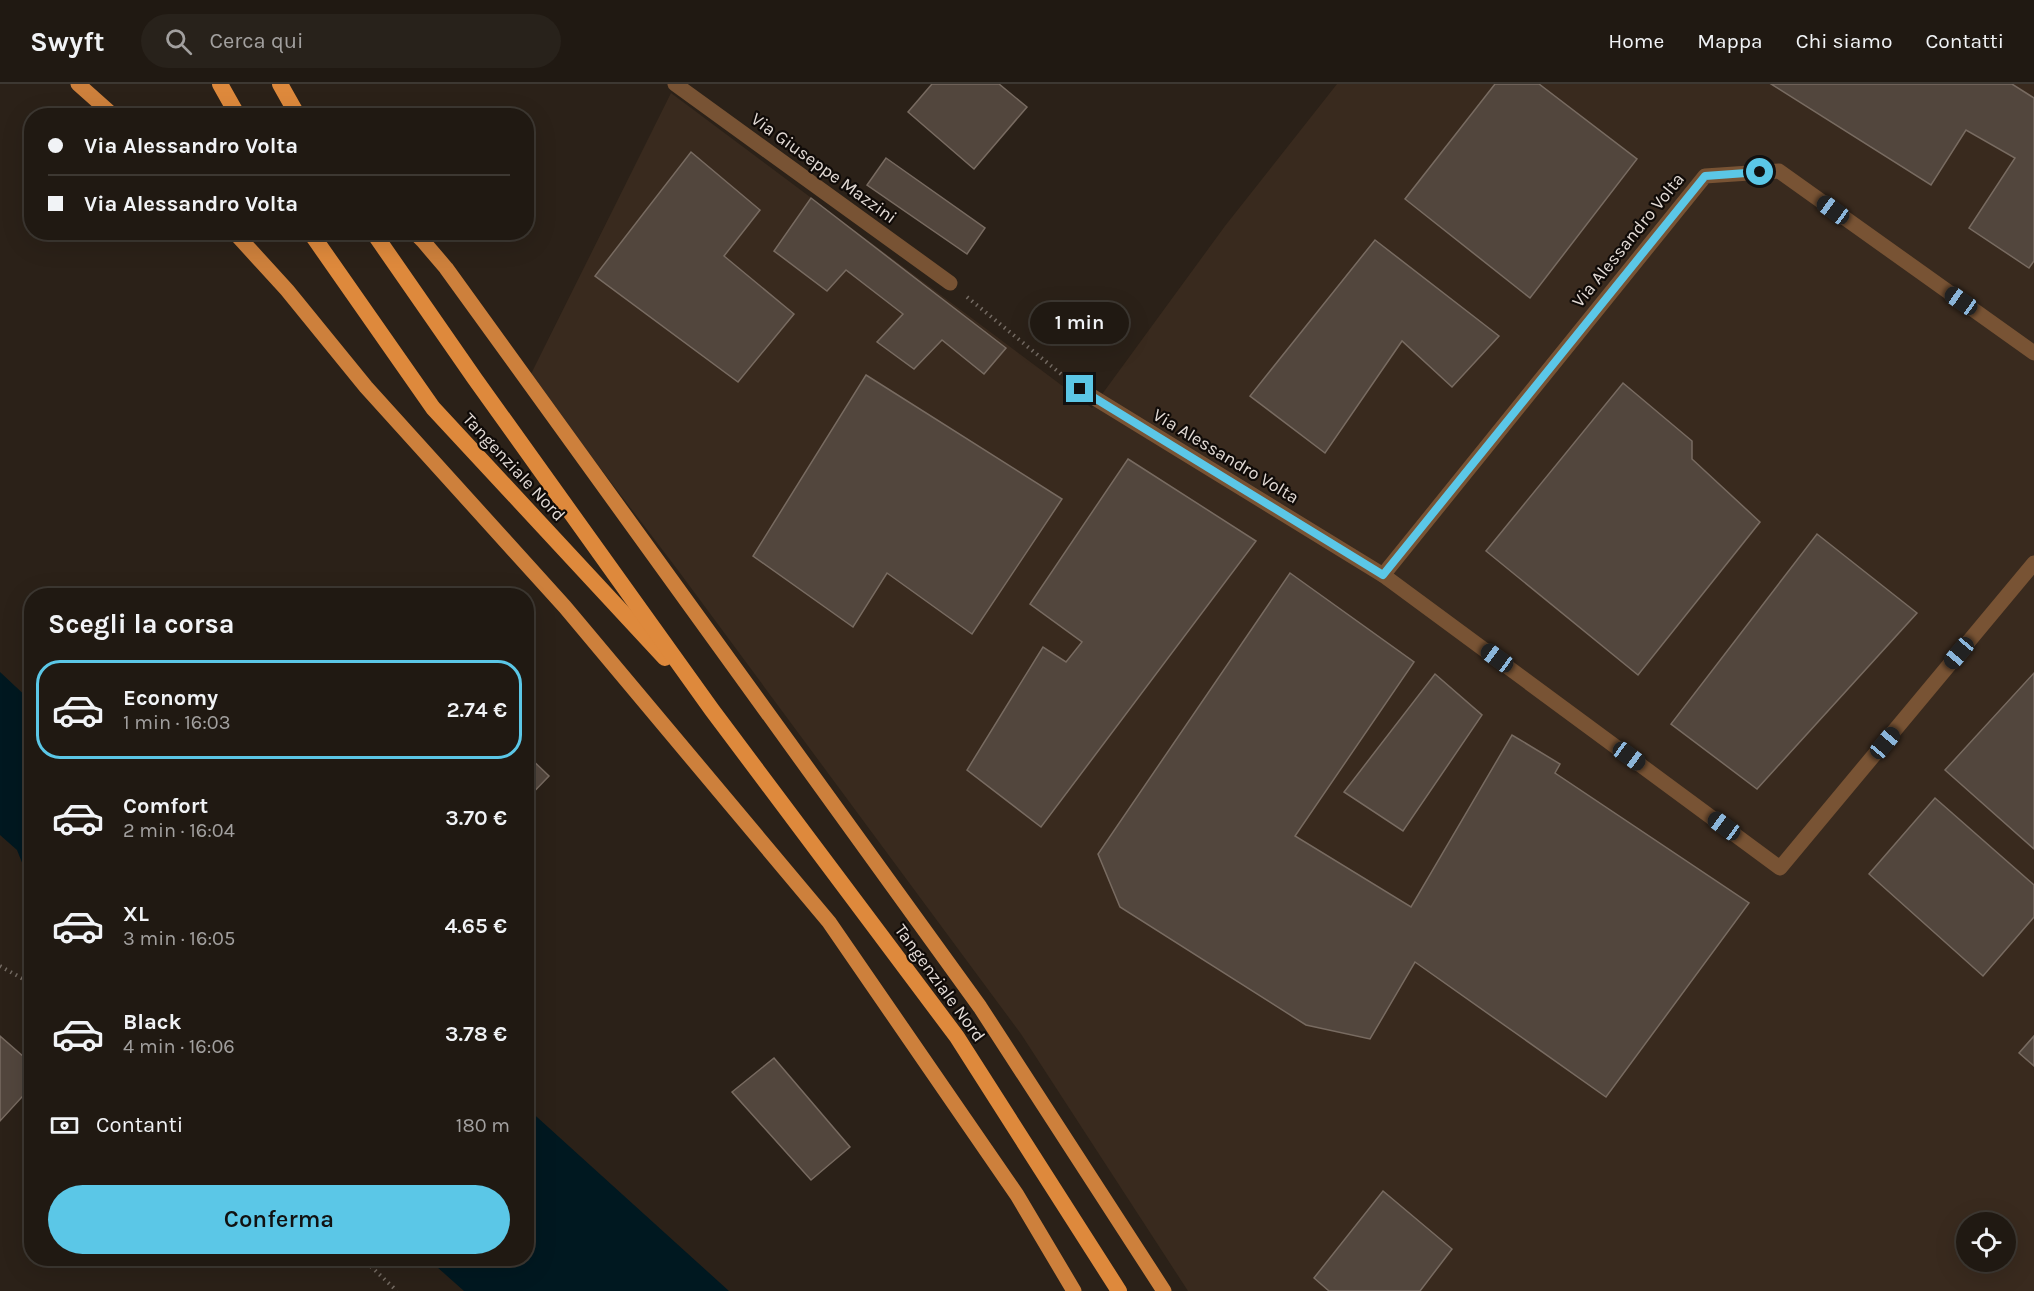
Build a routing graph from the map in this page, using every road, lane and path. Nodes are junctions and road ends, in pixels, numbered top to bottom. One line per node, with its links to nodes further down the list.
1 (78, 84): 5 (main road)
2 (220, 84): 6 (highway)
3 (280, 84): 7 (highway)
4 (675, 84): 12 (street, Via Giuseppe Mazzini)
5 (109, 108)
6 (234, 108)
7 (294, 108)
8 (241, 240): 22 (main road)
9 (316, 240): 17 (highway, Tangenziale Nord)
10 (379, 240): 17 (highway, Tangenziale Nord)
11 (422, 240): 24 (main road)
12 (950, 284): 14 (path)
13 (2034, 354): 16 (street, Via Alessandro Volta)
14 (1080, 389): 16 (street, Via Alessandro Volta)
15 (2034, 563): 16 (street, Via Alessandro Volta)
16 (1383, 575)
17 (712, 710): 23 (highway, Tangenziale Nord)
18 (0, 966): 19 (path)
19 (24, 980)
20 (370, 1266): 21 (path)
21 (397, 1291)
22 (1074, 1291)
23 (1119, 1291)
24 (1164, 1291)

